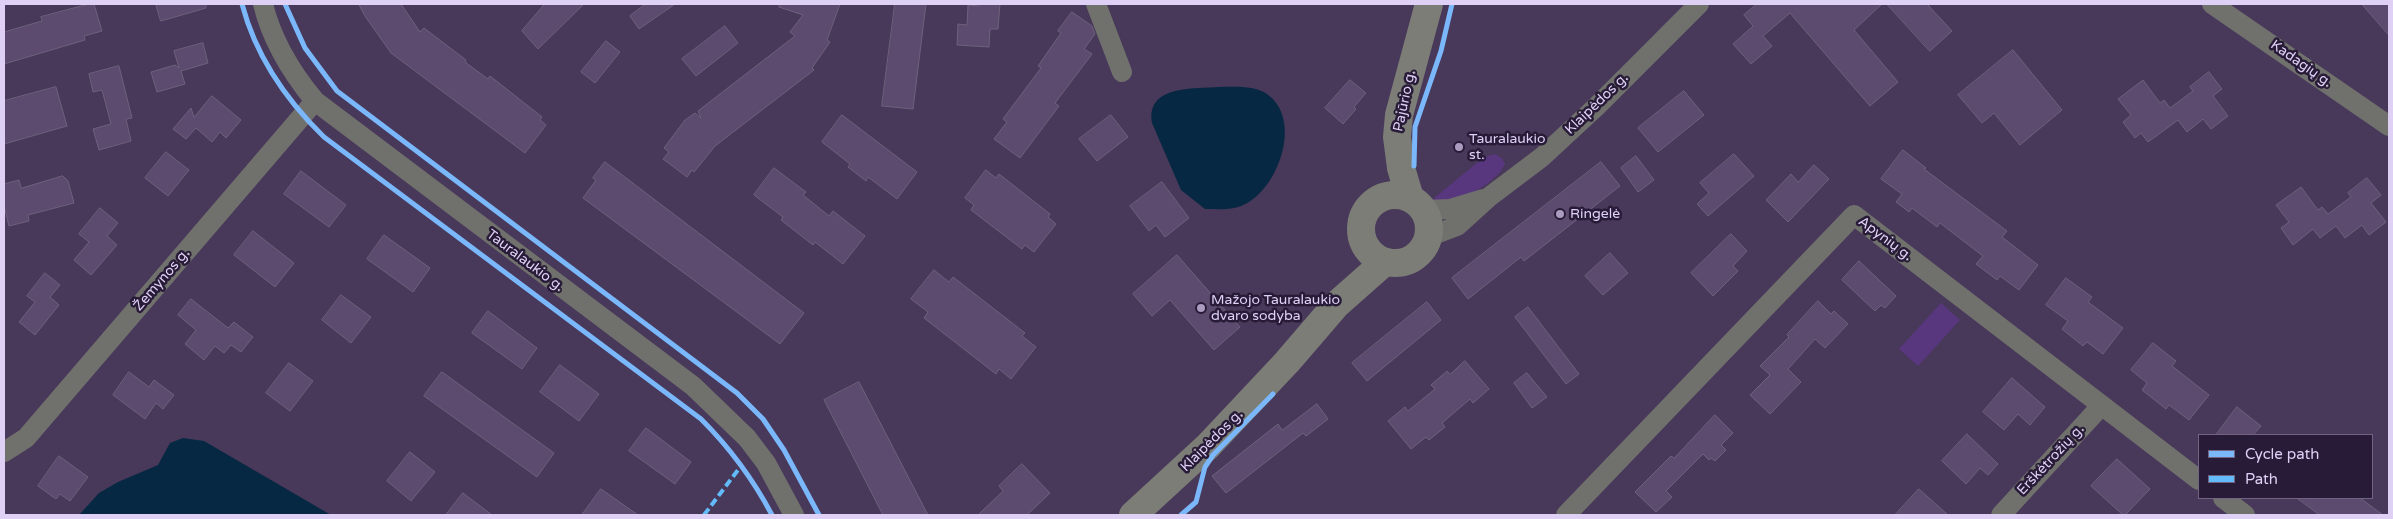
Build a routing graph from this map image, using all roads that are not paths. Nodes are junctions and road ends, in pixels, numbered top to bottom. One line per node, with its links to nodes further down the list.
1 (263, 4): 8 (street, Tauralaukio g.)
2 (1096, 4): 7 (street)
3 (1415, 4): 11 (main road, Pajūrio g.)
4 (1429, 4): 12 (main road, Pajūrio g.)
5 (1699, 4): 10 (street, Klaipėdos g.)
6 (2212, 4): 9 (street, Kadagių g.)
7 (1122, 72)
8 (315, 101): 18 (street, Žemynos g.); 21 (street, Tauralaukio g.)
9 (2389, 126)
10 (1489, 197): 12 (street, Klaipėdos g.); 13 (street, Klaipėdos g.)
11 (1380, 198): 12 (main road); 14 (main road)
12 (1417, 204): 13 (main road, Pajūrio g.)
13 (1428, 237): 15 (main road)
14 (1363, 241): 15 (main road); 16 (main road)
15 (1388, 262): 16 (main road)
16 (1336, 305): 22 (main road, Klaipėdos g.)
17 (2102, 405): 19 (street, Apynių g.); 23 (street, Apynių g.); 24 (street, Erškėtrožių g.)
18 (4, 452)
19 (2198, 479)
20 (2224, 499): 25 (street)
21 (794, 515)
22 (1133, 515)
23 (1566, 515)
24 (2001, 515)
25 (2245, 515)

